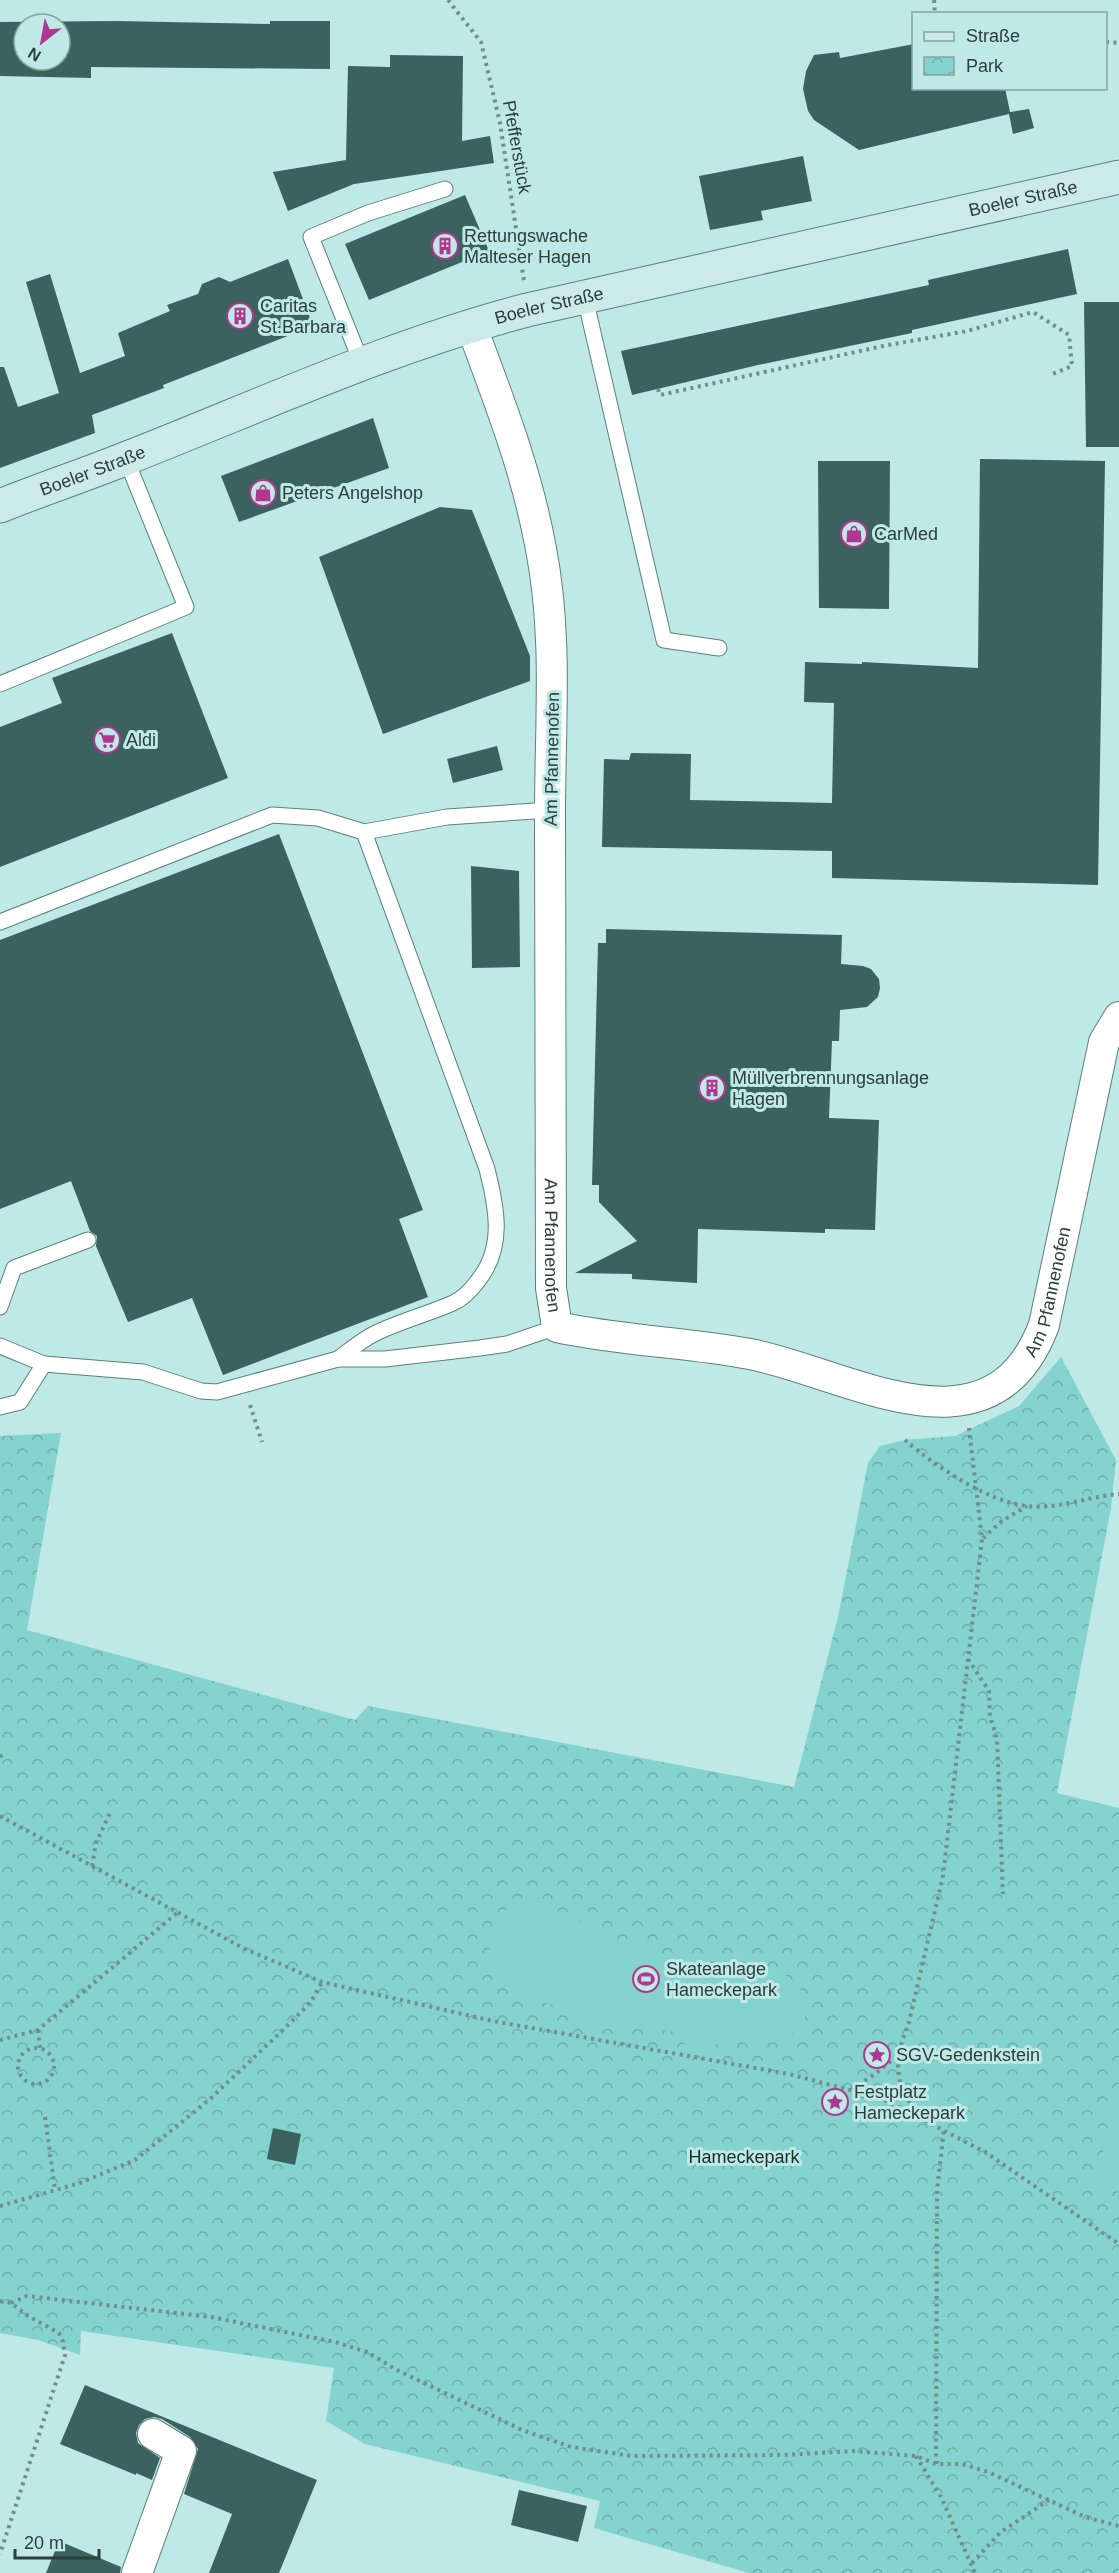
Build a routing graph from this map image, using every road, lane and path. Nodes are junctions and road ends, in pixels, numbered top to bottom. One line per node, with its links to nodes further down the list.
1 (448, 0): 5 (path, Pfefferstück)
2 (1119, 177): 4 (street, Boeler Straße)
3 (445, 189): 7 (lane)
4 (585, 298): 5 (street, Boeler Straße); 12 (lane)
5 (527, 310): 6 (street, Boeler Straße)
6 (471, 325): 7 (street, Boeler Straße); 14 (street, Am Pfannenofen)
7 (362, 364): 10 (street, Boeler Straße)
8 (1050, 375): 9 (path)
9 (658, 388)
10 (126, 459): 11 (street, Boeler Straße); 13 (lane)
11 (0, 506)
12 (719, 648)
13 (0, 684)
14 (550, 810): 15 (lane); 20 (street, Am Pfannenofen)
15 (364, 832): 16 (lane); 22 (lane)
16 (0, 922)
17 (1119, 1017): 25 (street, Am Pfannenofen)
18 (88, 1240): 19 (lane)
19 (0, 1306)
20 (557, 1327): 22 (lane); 25 (street, Am Pfannenofen)
21 (0, 1346): 23 (lane)
22 (338, 1359): 24 (lane)
23 (44, 1364): 24 (lane); 26 (lane)
24 (240, 1388): 28 (path)
25 (960, 1401): 29 (path)
26 (0, 1407)
27 (905, 1440): 29 (path)
28 (262, 1442)
29 (975, 1487): 31 (path); 32 (path)
30 (1119, 1494): 31 (path)
31 (1027, 1506): 32 (path)
32 (982, 1539): 33 (path)
33 (968, 1659): 37 (path); 44 (path)
34 (110, 1813): 36 (path)
35 (0, 1816): 36 (path)
36 (92, 1866): 38 (path)
37 (1003, 1894)
38 (177, 1913): 39 (path); 40 (path)
39 (322, 1982): 45 (path); 50 (path)
40 (38, 2030): 41 (path); 42 (path)
41 (0, 2040)
42 (40, 2048): 42 (path)
43 (698, 2051): 45 (path)
44 (897, 2056): 46 (path); 47 (path)
45 (697, 2058): 46 (path)
46 (852, 2089): 47 (path)
47 (916, 2115): 49 (path)
48 (45, 2117): 50 (path)
49 (944, 2129): 52 (path); 57 (path)
50 (55, 2190): 51 (path)
51 (0, 2206)
52 (1119, 2244)
53 (0, 2301): 54 (path)
54 (11, 2303): 56 (path); 60 (path)
55 (153, 2434): 62 (street)
56 (916, 2456): 57 (path); 61 (path)
57 (936, 2464): 58 (path)
58 (1050, 2500): 59 (path); 61 (path)
59 (1119, 2526)
60 (0, 2554)
61 (972, 2563): 63 (path)
62 (137, 2573)
63 (975, 2573)

